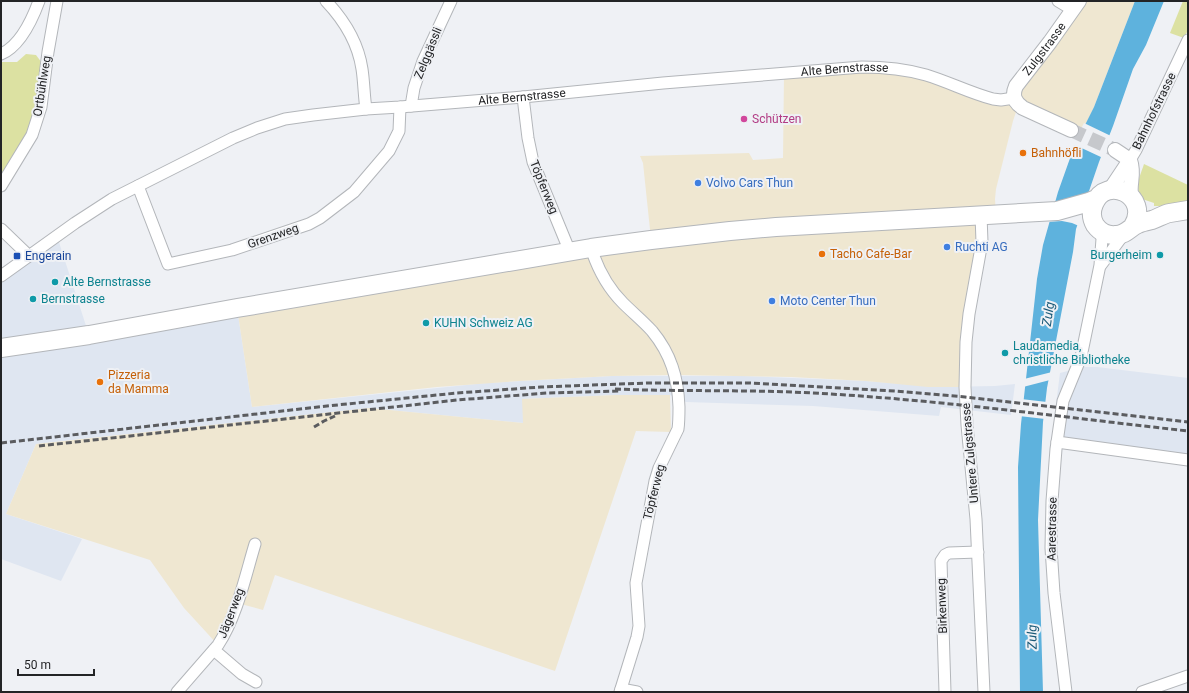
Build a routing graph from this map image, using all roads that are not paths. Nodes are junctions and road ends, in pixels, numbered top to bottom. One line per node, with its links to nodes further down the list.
1 (39, 1): 8 (street)
2 (57, 1): 16 (street, Ortbühlweg)
3 (326, 1): 12 (street)
4 (451, 1): 11 (street, Zelggässli)
5 (1058, 1): 6 (street)
6 (1076, 5): 10 (street, Zulgstrasse)
7 (1188, 40): 15 (street, Bahnhofstrasse)
8 (1, 54)
9 (523, 97): 10 (street, Alte Bernstrasse); 11 (street, Alte Bernstrasse); 28 (street, Töpferweg)
10 (1014, 98): 13 (street)
11 (405, 107): 12 (street, Alte Bernstrasse); 17 (street, Grenzweg)
12 (366, 109): 17 (street, Alte Bernstrasse)
13 (1071, 130)
14 (1115, 150): 15 (street)
15 (1130, 160): 18 (street); 19 (street)
16 (1, 186)
17 (138, 186): 29 (street, Alte Bernstrasse)
18 (1100, 197): 19 (main road); 21 (main road); 24 (main road)
19 (1133, 200): 22 (main road); 26 (main road)
20 (1188, 210): 22 (main road)
21 (1051, 212): 23 (main road); 24 (main road)
22 (1169, 213): 26 (main road)
23 (981, 215): 27 (main road); 36 (street, Untere Zulgstrasse)
24 (1094, 225): 26 (main road); 30 (street)
25 (1, 229): 29 (street)
26 (1129, 230): 30 (street)
27 (591, 248): 28 (main road); 40 (street, Töpferweg)
28 (570, 252): 32 (main road)
29 (29, 256): 31 (street, Alte Bernstrasse)
30 (1100, 265): 33 (street, Aarestrasse)
31 (2, 273)
32 (2, 347)
33 (1057, 442): 34 (street); 45 (street, Aarestrasse)
34 (1188, 460)
35 (255, 544): 37 (street, Jägerweg)
36 (978, 552): 43 (street, Birkenweg); 44 (street, Untere Zulgstrasse)
37 (214, 650): 39 (street); 41 (street, Jägerweg)
38 (1188, 676): 46 (street)
39 (256, 682)
40 (620, 690): 42 (street)
41 (177, 692)
42 (637, 692)
43 (945, 692)
44 (984, 692)
45 (1066, 692)
46 (1142, 692)

